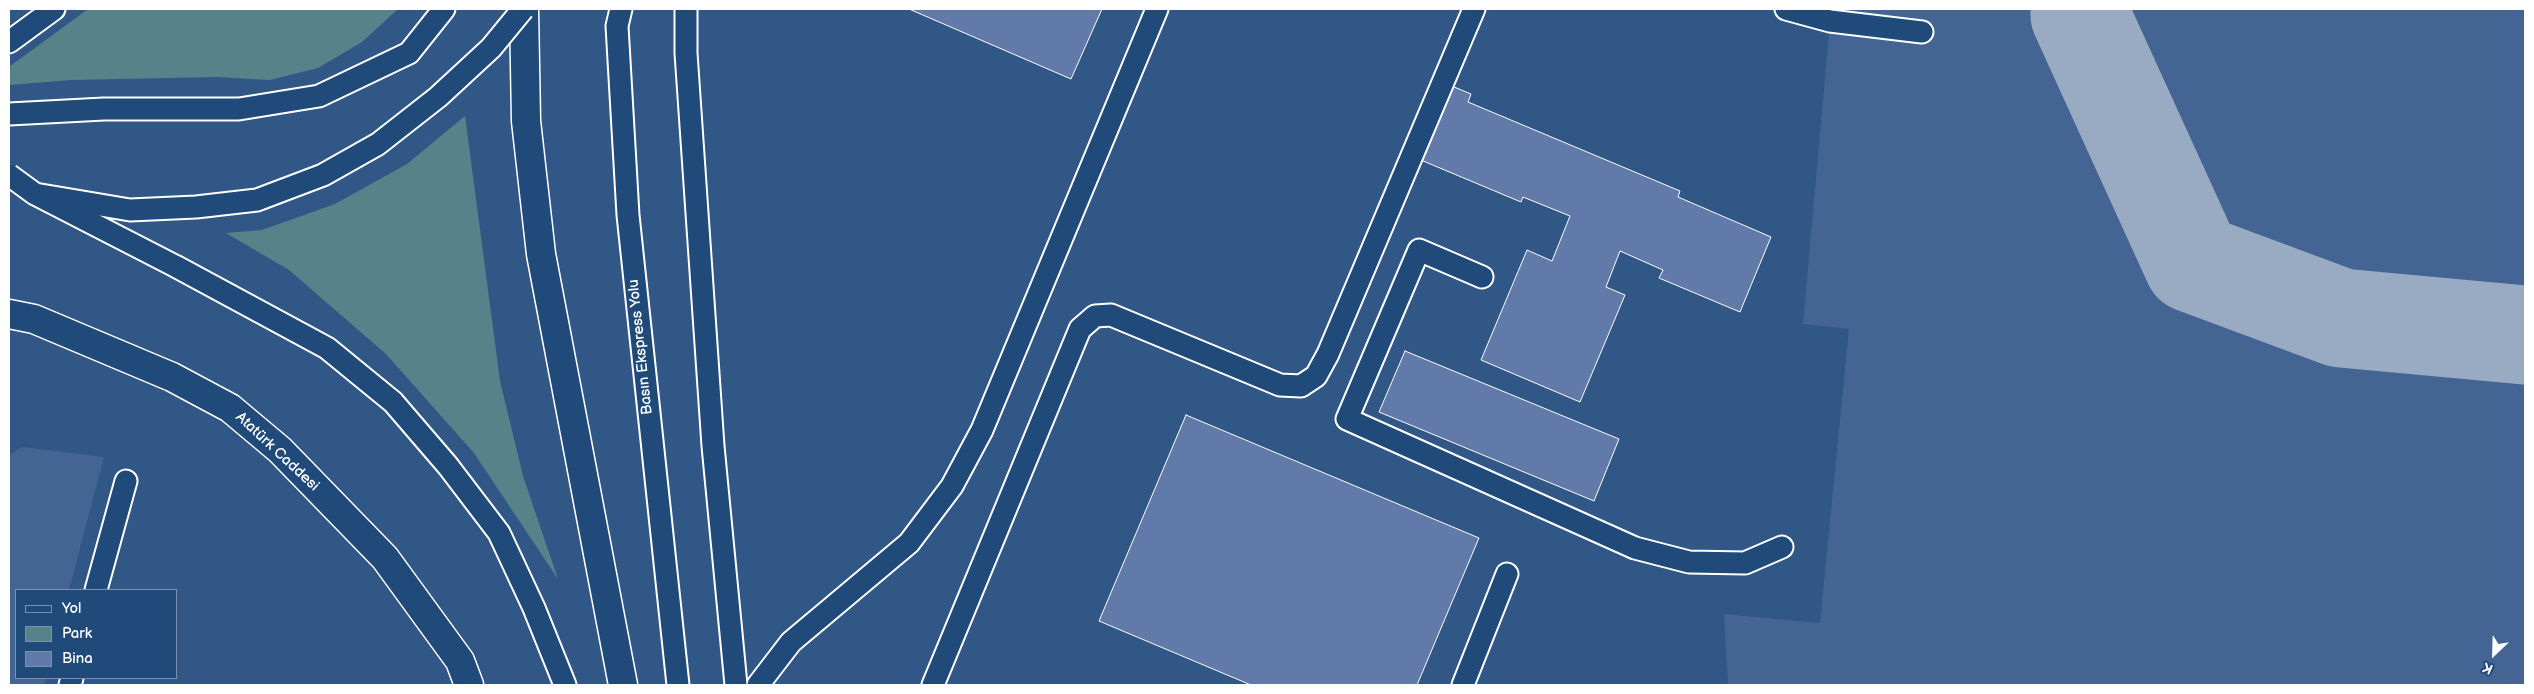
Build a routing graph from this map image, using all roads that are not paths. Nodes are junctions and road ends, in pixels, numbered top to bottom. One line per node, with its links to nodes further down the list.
1 (54, 9): 10 (lane)
2 (444, 9): 11 (lane)
3 (524, 9): 13 (lane, bridge); 22 (main road)
4 (621, 9): 23 (lane, Basın Ekspress Yolu)
5 (686, 9): 24 (lane)
6 (1157, 9): 25 (lane)
7 (1474, 9): 26 (lane)
8 (1786, 9): 9 (lane)
9 (1922, 32)
10 (9, 42)
11 (9, 114)
12 (9, 175): 13 (lane, bridge)
13 (35, 194): 21 (lane, bridge)
14 (1482, 277): 17 (lane)
15 (9, 314): 20 (main road, Atatürk Caddesi)
16 (126, 481): 19 (lane)
17 (1782, 547)
18 (1507, 574): 27 (lane)
19 (96, 589)
20 (468, 685)
21 (565, 685)
22 (623, 685)
23 (678, 685)
24 (736, 685)
25 (758, 685)
26 (933, 685)
27 (1463, 685)

